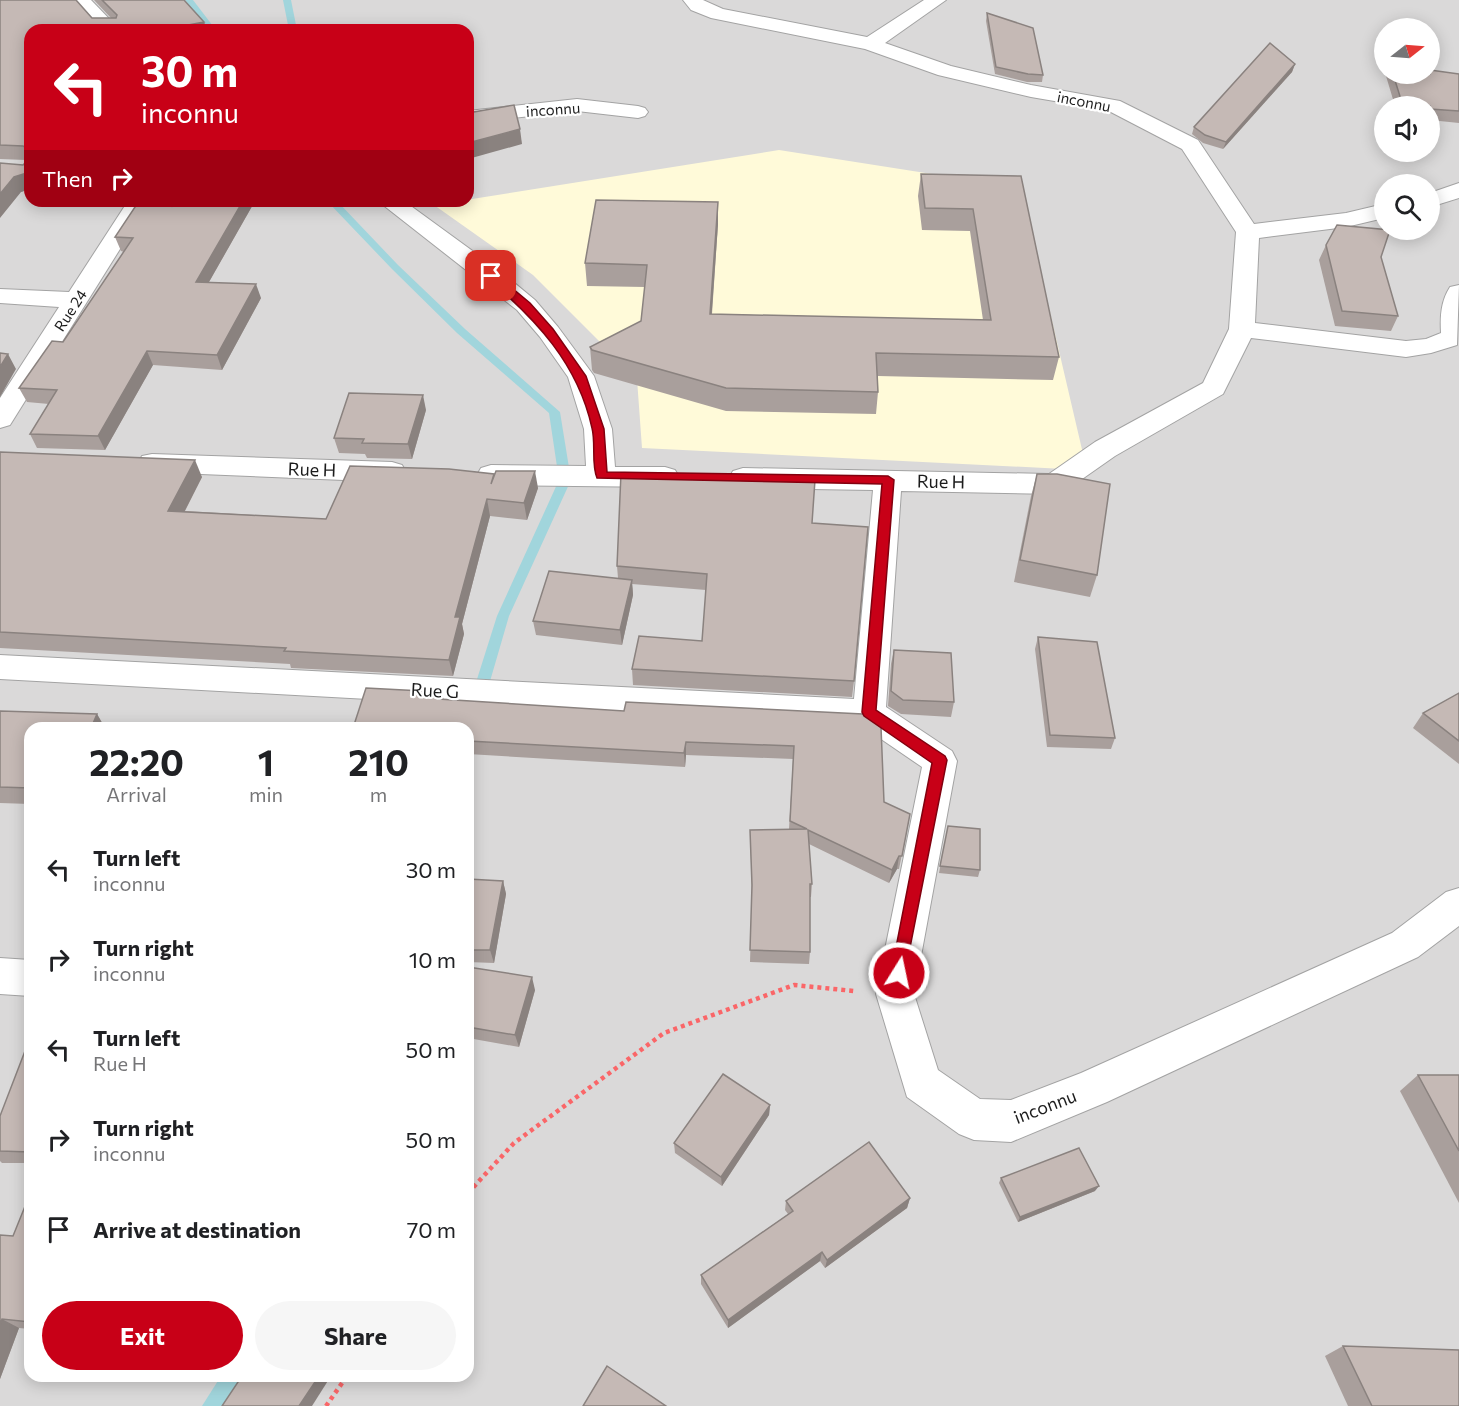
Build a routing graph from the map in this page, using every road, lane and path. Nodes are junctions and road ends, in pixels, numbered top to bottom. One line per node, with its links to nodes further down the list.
1 (80, 0): 4 (street)
2 (692, 0): 5 (street, inconnu)
3 (937, 0): 5 (street)
4 (104, 24)
5 (870, 44): 13 (street, inconnu)
6 (638, 112): 7 (street, inconnu)
7 (474, 116)
8 (1459, 190): 9 (street)
9 (1440, 197)
10 (135, 207): 16 (street, Rue 24)
11 (396, 207): 22 (street)
12 (1374, 213): 13 (street)
13 (1248, 232): 17 (street)
14 (1459, 292): 17 (street)
15 (0, 296): 16 (street)
16 (76, 300): 18 (street, Rue 24)
17 (1242, 329): 23 (street, Rue H)
18 (0, 419)
19 (131, 462): 20 (street, Rue H)
20 (418, 473)
21 (466, 474): 22 (street, Rue H)
22 (601, 476): 23 (street, Rue H)
23 (888, 480): 25 (street)
24 (0, 667): 25 (street, Rue G)
25 (869, 712): 29 (street, inconnu)
26 (1459, 904): 29 (street, inconnu)
27 (0, 975): 28 (street)
28 (24, 977)
29 (895, 994): 30 (path)
30 (474, 1186)
31 (343, 1382): 32 (path)
32 (326, 1406)

